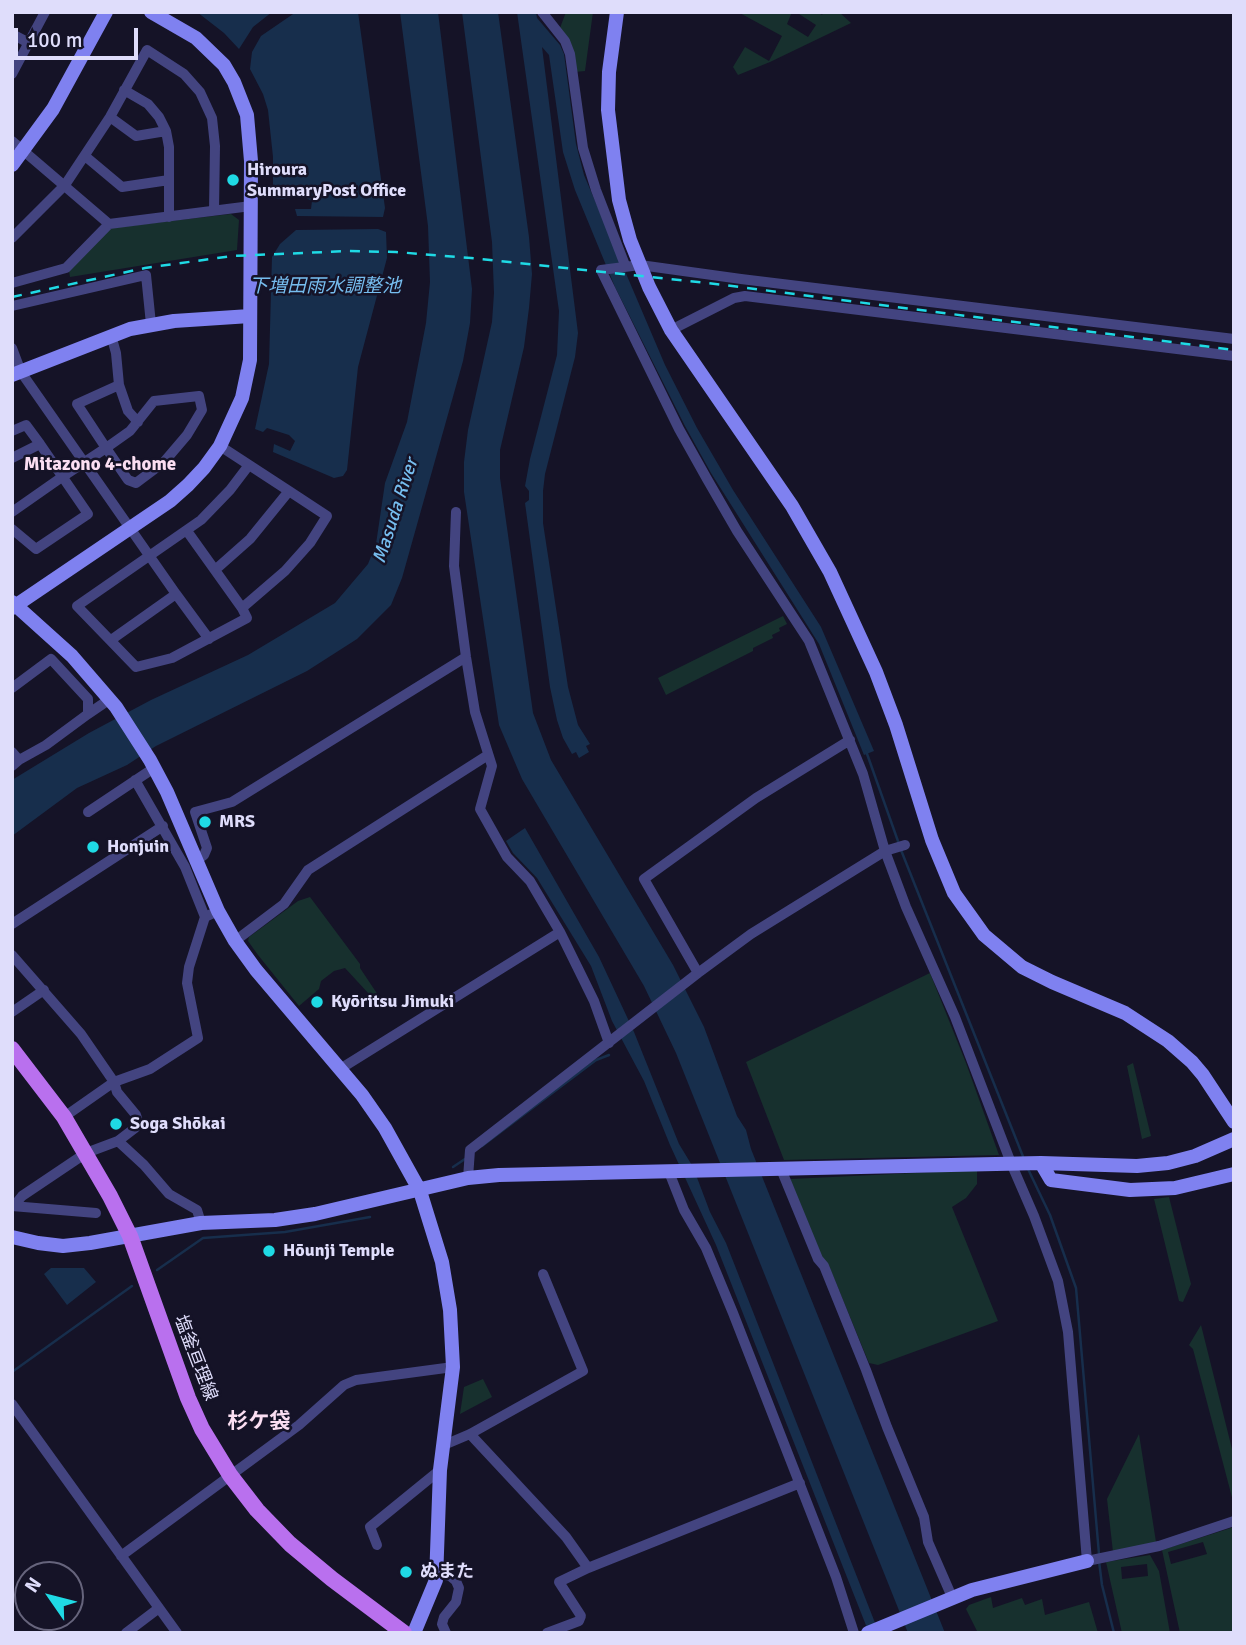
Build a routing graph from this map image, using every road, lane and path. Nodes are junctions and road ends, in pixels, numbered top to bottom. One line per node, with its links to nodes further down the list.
1 (46, 12): 7 (street)
2 (106, 12): 13 (street)
3 (151, 12): 18 (street)
4 (542, 12): 23 (street)
5 (617, 12): 23 (street)
6 (12, 34): 7 (street)
7 (29, 43): 8 (street)
8 (12, 74)
9 (124, 90): 10 (street); 11 (street); 19 (street)
10 (110, 117): 11 (street); 14 (street)
11 (166, 131): 16 (street)
12 (12, 141): 13 (street)
13 (24, 151): 15 (street); 17 (street)
14 (85, 156): 16 (street); 17 (street)
15 (12, 165)
16 (169, 180): 20 (street)
17 (65, 185): 21 (street); 22 (street)
18 (251, 206): 19 (street); 26 (street)
19 (215, 210): 20 (street)
20 (169, 217): 21 (street)
21 (109, 224): 24 (street)
22 (12, 238)
23 (630, 265): 28 (street); 30 (street); 61 (street)
24 (12, 283)
25 (12, 306): 27 (street)
26 (250, 316): 27 (street); 38 (street)
27 (151, 324): 29 (street)
28 (671, 330): 32 (street); 84 (street)
29 (111, 335): 33 (street); 34 (street)
30 (1234, 340)
31 (12, 348): 33 (street)
32 (1234, 356)
33 (17, 373): 41 (street)
34 (119, 385): 35 (street); 39 (street)
35 (138, 422): 39 (street); 39 (street)
36 (12, 431): 37 (street)
37 (40, 444): 40 (street); 43 (street)
38 (220, 446): 42 (street); 47 (street)
39 (106, 448): 41 (street)
40 (12, 458)
41 (85, 462): 43 (street); 47 (street)
42 (249, 465): 44 (street); 49 (street)
43 (62, 477): 46 (street); 48 (street)
44 (289, 491): 51 (street); 54 (street)
45 (456, 512): 57 (street)
46 (12, 513)
47 (130, 527): 50 (street); 53 (street)
48 (12, 529)
49 (187, 531): 50 (street); 51 (street)
50 (151, 557): 52 (street); 56 (street)
51 (215, 570): 54 (street)
52 (176, 594): 55 (street); 56 (street)
53 (13, 605): 59 (street)
54 (242, 608): 55 (street)
55 (209, 639): 56 (street)
56 (111, 640)
57 (466, 657): 62 (street); 70 (street)
58 (12, 688): 60 (street)
59 (113, 703): 60 (street); 64 (street)
60 (89, 714): 63 (street)
61 (850, 740): 69 (street); 76 (street)
62 (488, 755): 73 (street); 74 (street)
63 (15, 759)
64 (152, 764): 65 (street); 70 (street)
65 (135, 780): 66 (street); 67 (street)
66 (88, 812)
67 (163, 826): 71 (street); 72 (street)
68 (905, 845): 69 (street)
69 (887, 850): 76 (street); 88 (street)
70 (196, 861): 71 (street)
71 (212, 914): 74 (street); 82 (street)
72 (12, 923)
73 (560, 932): 79 (street); 81 (street)
74 (235, 941): 81 (street)
75 (12, 955): 77 (street)
76 (698, 972): 79 (street)
77 (44, 990): 78 (street); 82 (street)
78 (12, 1012)
79 (610, 1041): 93 (street)
80 (12, 1049): 83 (main road, 塩釜亘理線)
81 (340, 1069): 94 (street)
82 (114, 1082): 83 (street); 86 (street)
83 (64, 1117): 87 (main road, 塩釜亘理線)
84 (1234, 1122)
85 (1234, 1139): 89 (street)
86 (118, 1141): 87 (street); 97 (street)
87 (86, 1153): 95 (street); 98 (main road, 塩釜亘理線)
88 (1013, 1163): 89 (street); 90 (street); 111 (street)
89 (1037, 1163): 92 (street)
90 (774, 1169): 91 (street); 114 (street)
91 (671, 1172): 93 (street); 107 (street)
92 (1234, 1174)
93 (468, 1178): 94 (street)
94 (420, 1191): 97 (street); 101 (street)
95 (13, 1206): 96 (street)
96 (96, 1213)
97 (201, 1223): 98 (street)
98 (130, 1236): 99 (street); 106 (main road, 塩釜亘理線)
99 (12, 1237)
100 (543, 1274): 103 (street)
101 (453, 1367): 104 (street); 106 (street)
102 (12, 1404): 110 (street)
103 (470, 1434): 104 (street); 112 (street)
104 (444, 1445): 105 (street)
105 (440, 1470): 109 (street); 113 (street)
106 (230, 1475): 110 (street); 118 (main road, 塩釜亘理線)
107 (800, 1483): 112 (street); 122 (street)
108 (1234, 1521): 111 (street)
109 (377, 1545)
110 (121, 1556): 115 (street)
111 (1089, 1560): 114 (street)
112 (588, 1567): 121 (street)
113 (436, 1573): 119 (street); 120 (street)
114 (946, 1599): 123 (street)
115 (159, 1608): 116 (street); 117 (street)
116 (126, 1633)
117 (177, 1633)
118 (404, 1633)
119 (414, 1633)
120 (446, 1633)
121 (547, 1633)
122 (854, 1633)
123 (868, 1633)

